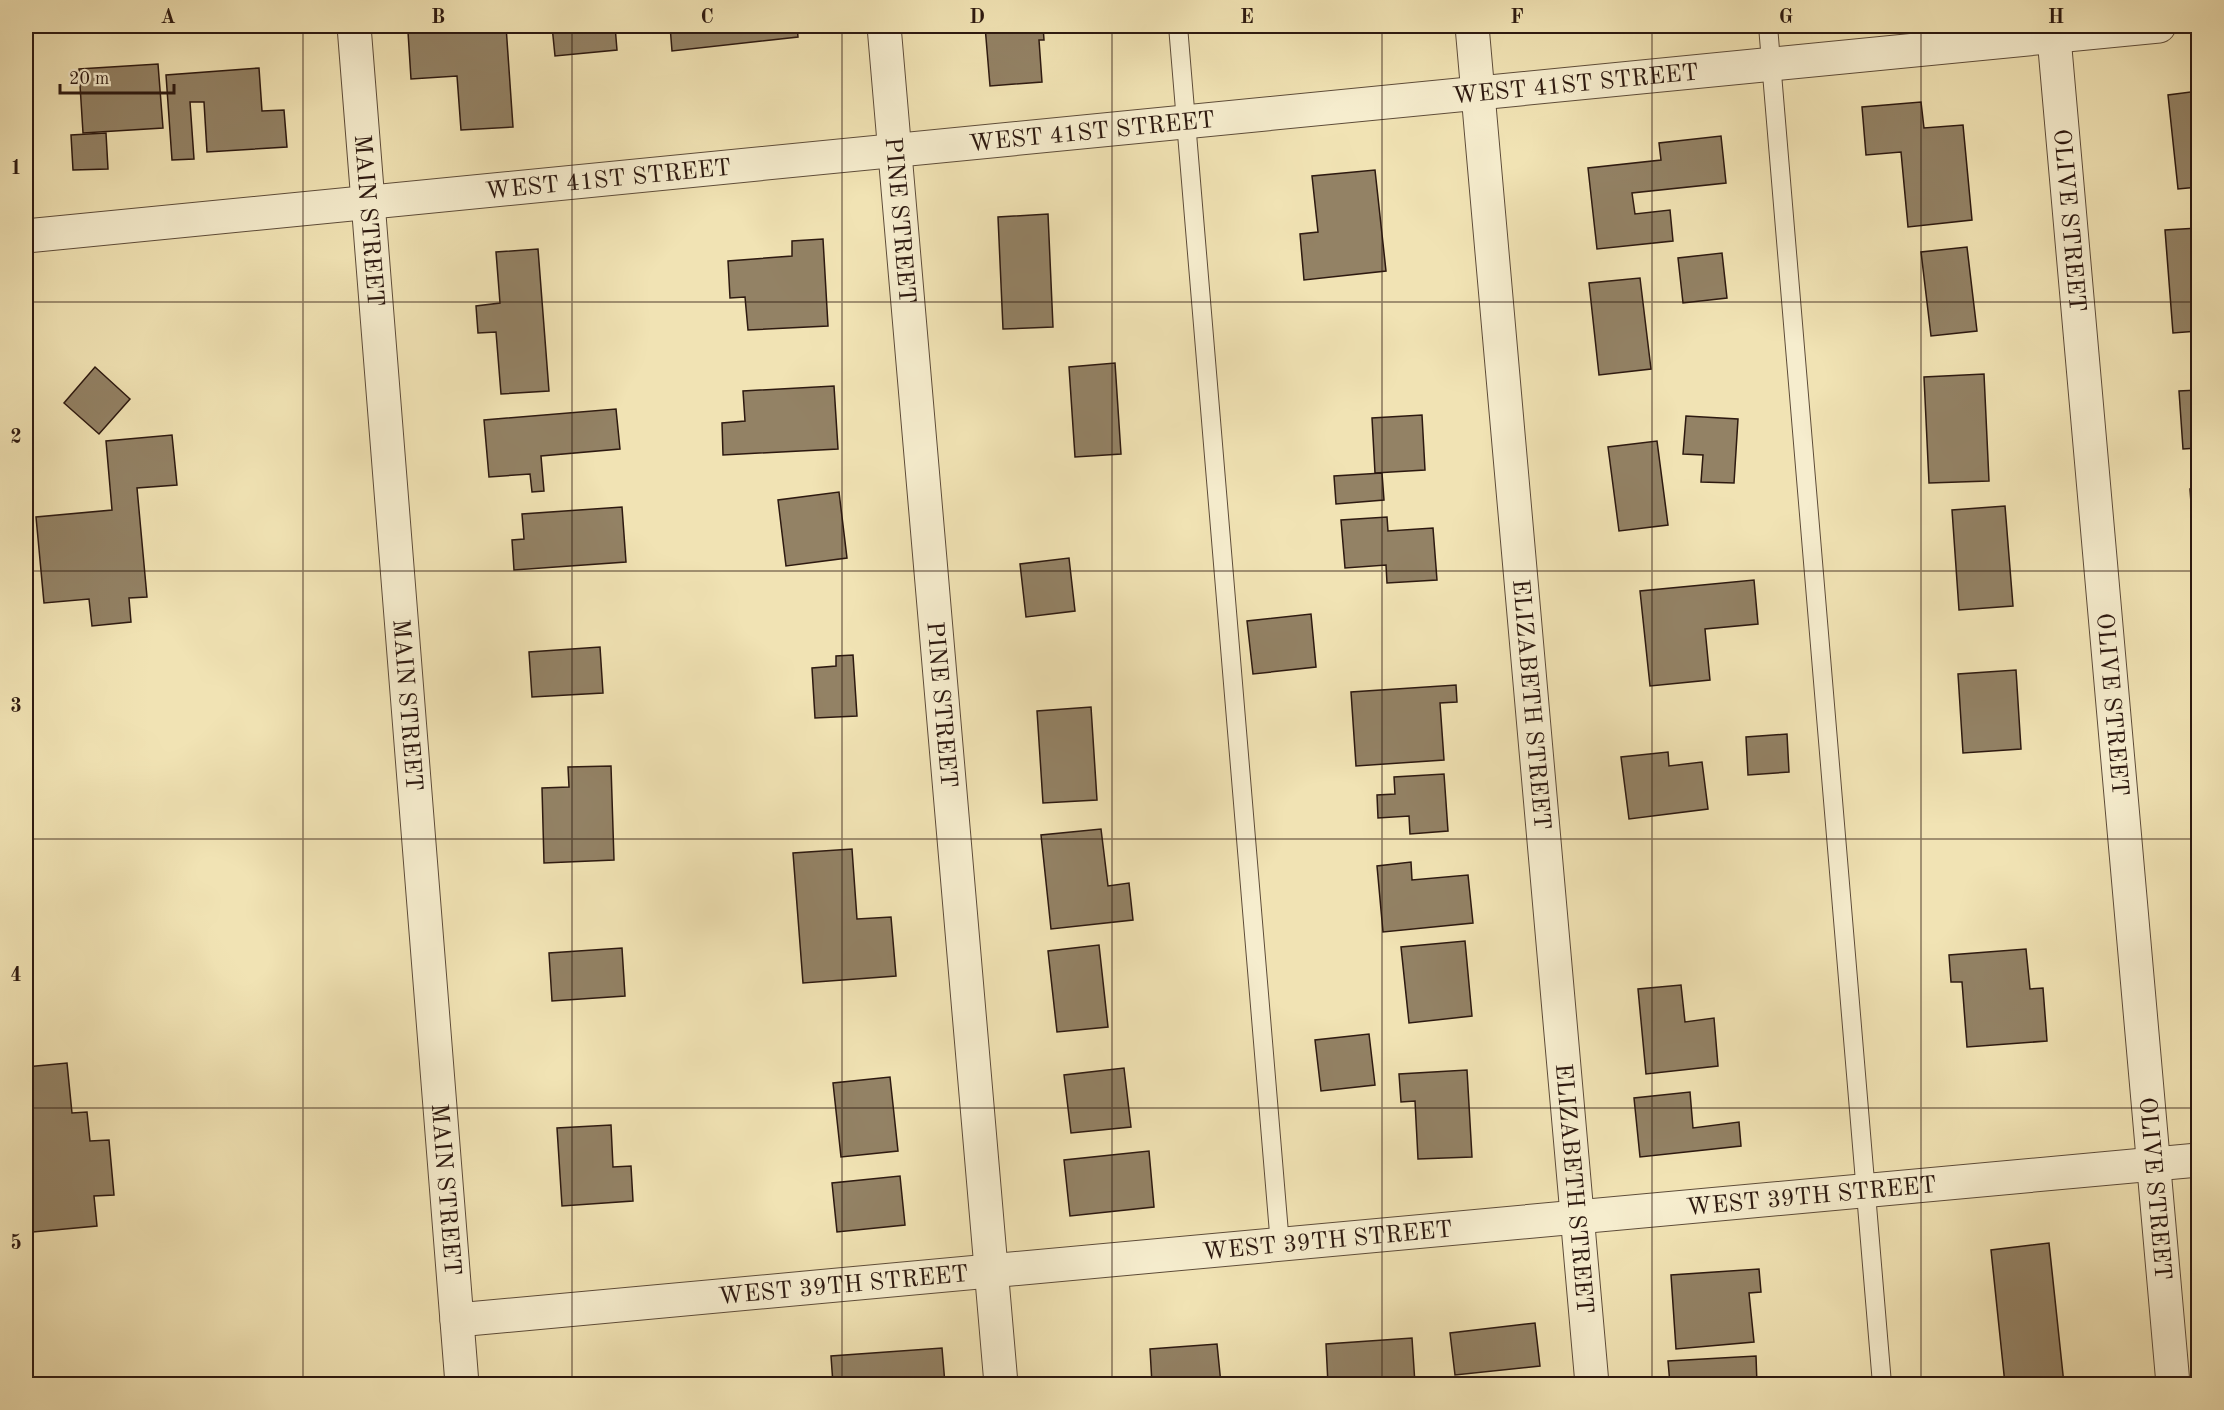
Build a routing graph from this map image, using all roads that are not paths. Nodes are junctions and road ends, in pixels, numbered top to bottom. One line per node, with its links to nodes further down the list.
1 (354, 26): 12 (street, MAIN STREET)
2 (884, 26): 11 (street, PINE STREET)
3 (1178, 26): 10 (lane)
4 (1472, 26): 9 (street, ELIZABETH STREET)
5 (1768, 26): 8 (lane)
6 (2159, 26): 7 (street, WEST 41ST STREET)
7 (2054, 31): 8 (street, WEST 41ST STREET); 15 (street, OLIVE STREET)
8 (1771, 64): 9 (street, WEST 41ST STREET); 16 (lane)
9 (1478, 93): 10 (street, WEST 41ST STREET); 17 (street, ELIZABETH STREET)
10 (1186, 121): 11 (street, WEST 41ST STREET); 18 (lane)
11 (894, 150): 12 (street, WEST 41ST STREET); 19 (street, PINE STREET)
12 (368, 202): 13 (street, WEST 41ST STREET); 20 (street, MAIN STREET)
13 (26, 236)
14 (2199, 1160): 15 (street, WEST 39TH STREET)
15 (2153, 1164): 16 (street, WEST 39TH STREET); 25 (street, OLIVE STREET)
16 (1866, 1190): 17 (street, WEST 39TH STREET); 24 (lane)
17 (1577, 1217): 18 (street, WEST 39TH STREET); 23 (street, ELIZABETH STREET)
18 (1280, 1245): 19 (street, WEST 39TH STREET)
19 (990, 1271): 20 (street, WEST 39TH STREET); 22 (street, PINE STREET)
20 (457, 1320): 21 (street, MAIN STREET)
21 (462, 1384)
22 (1001, 1384)
23 (1592, 1384)
24 (1882, 1384)
25 (2173, 1384)

